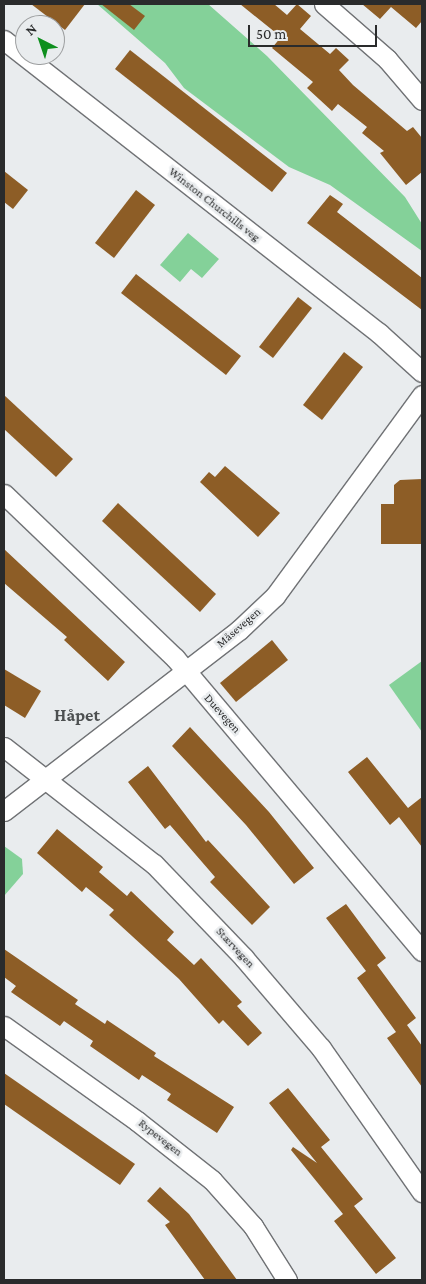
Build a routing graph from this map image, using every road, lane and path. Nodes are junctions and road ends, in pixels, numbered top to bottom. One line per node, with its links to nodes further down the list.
1 (324, 4): 3 (street)
2 (4, 40): 4 (street, Winston Churchills veg)
3 (422, 100)
4 (422, 372)
5 (422, 394): 7 (street, Måsevegen)
6 (4, 494): 7 (street, Duevegen)
7 (185, 672): 9 (street, Måsevegen); 11 (street, Duevegen)
8 (4, 747): 9 (street, Stærvegen)
9 (48, 778): 10 (street, Måsevegen); 13 (street, Stærvegen)
10 (4, 811)
11 (422, 952)
12 (4, 1026): 14 (street, Rypevegen)
13 (422, 1192)
14 (287, 1280)

